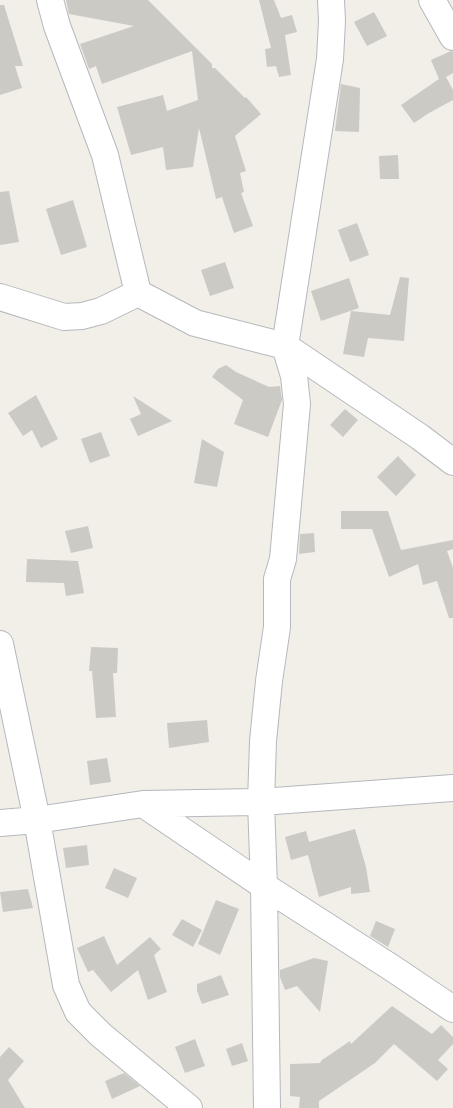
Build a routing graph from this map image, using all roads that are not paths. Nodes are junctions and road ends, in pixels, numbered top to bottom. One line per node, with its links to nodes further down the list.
1 (50, 0): 5 (street)
2 (331, 0): 7 (street)
3 (432, 0): 4 (street)
4 (453, 37)
5 (138, 293): 6 (street); 7 (street)
6 (0, 297)
7 (285, 346): 8 (street); 11 (street)
8 (453, 462)
9 (0, 644): 13 (street)
10 (453, 788): 11 (street)
11 (261, 802): 12 (street); 15 (street)
12 (143, 804): 13 (street); 15 (street)
13 (38, 820): 14 (street); 17 (street)
14 (0, 823)
15 (264, 886): 16 (street); 18 (street)
16 (453, 1009)
17 (190, 1108)
18 (267, 1108)

